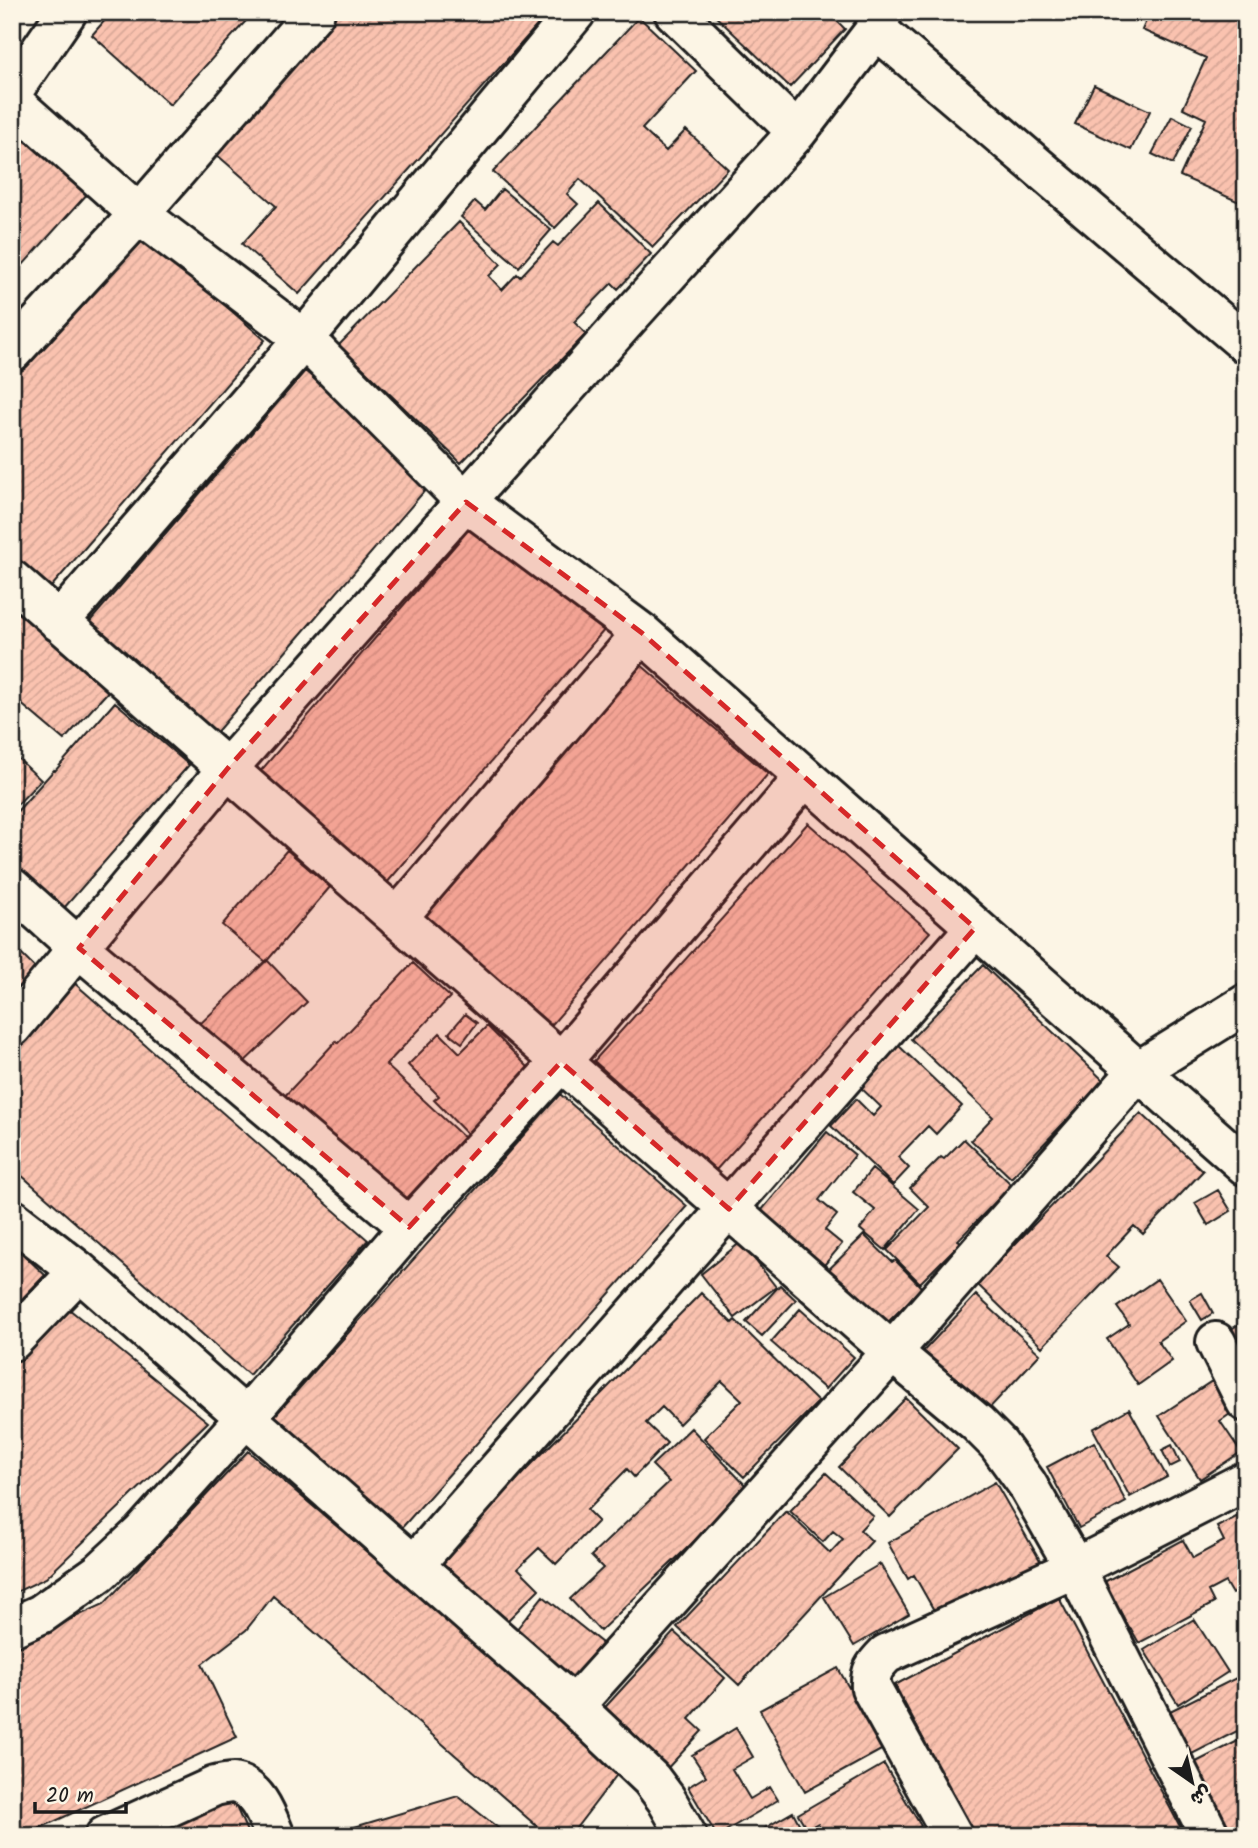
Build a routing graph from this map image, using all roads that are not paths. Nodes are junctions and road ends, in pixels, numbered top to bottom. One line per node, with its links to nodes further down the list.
1 (67, 12): 6 (street)
2 (315, 12): 9 (street)
3 (576, 12): 10 (street)
4 (674, 12): 8 (street)
5 (880, 20): 8 (street); 11 (street)
6 (12, 92)
7 (12, 101): 9 (street)
8 (796, 132): 13 (street)
9 (139, 215): 10 (street); 12 (street)
10 (304, 339): 13 (street); 15 (street)
11 (1246, 344)
12 (12, 352)
13 (466, 502): 16 (street); 17 (street)
14 (12, 580): 15 (street)
15 (59, 622): 17 (street)
16 (642, 633): 18 (street); 20 (street)
17 (228, 768): 20 (street); 22 (street)
18 (805, 777): 21 (street); 25 (street)
19 (12, 888): 22 (street)
20 (397, 918): 25 (street)
21 (975, 928): 26 (street); 28 (street)
22 (79, 948): 24 (street); 30 (street)
23 (1246, 1004): 26 (street)
24 (12, 1027)
25 (561, 1062): 28 (street); 30 (street)
26 (1138, 1072): 27 (street); 34 (street)
27 (1246, 1166)
28 (729, 1209): 34 (street); 38 (street)
29 (12, 1219): 31 (street)
30 (409, 1227): 36 (street)
31 (79, 1270): 32 (street); 36 (street)
32 (12, 1341)
33 (1216, 1342): 35 (street)
34 (892, 1352): 39 (street); 41 (street)
35 (1246, 1402)
36 (246, 1417): 38 (street); 40 (street)
37 (1246, 1481): 39 (street)
38 (414, 1565): 41 (street)
39 (1075, 1568): 45 (street); 46 (street)
40 (12, 1627)
41 (574, 1706): 44 (street)
42 (105, 1836): 43 (street)
43 (275, 1836)
44 (687, 1836)
45 (953, 1836)
46 (1210, 1836)

